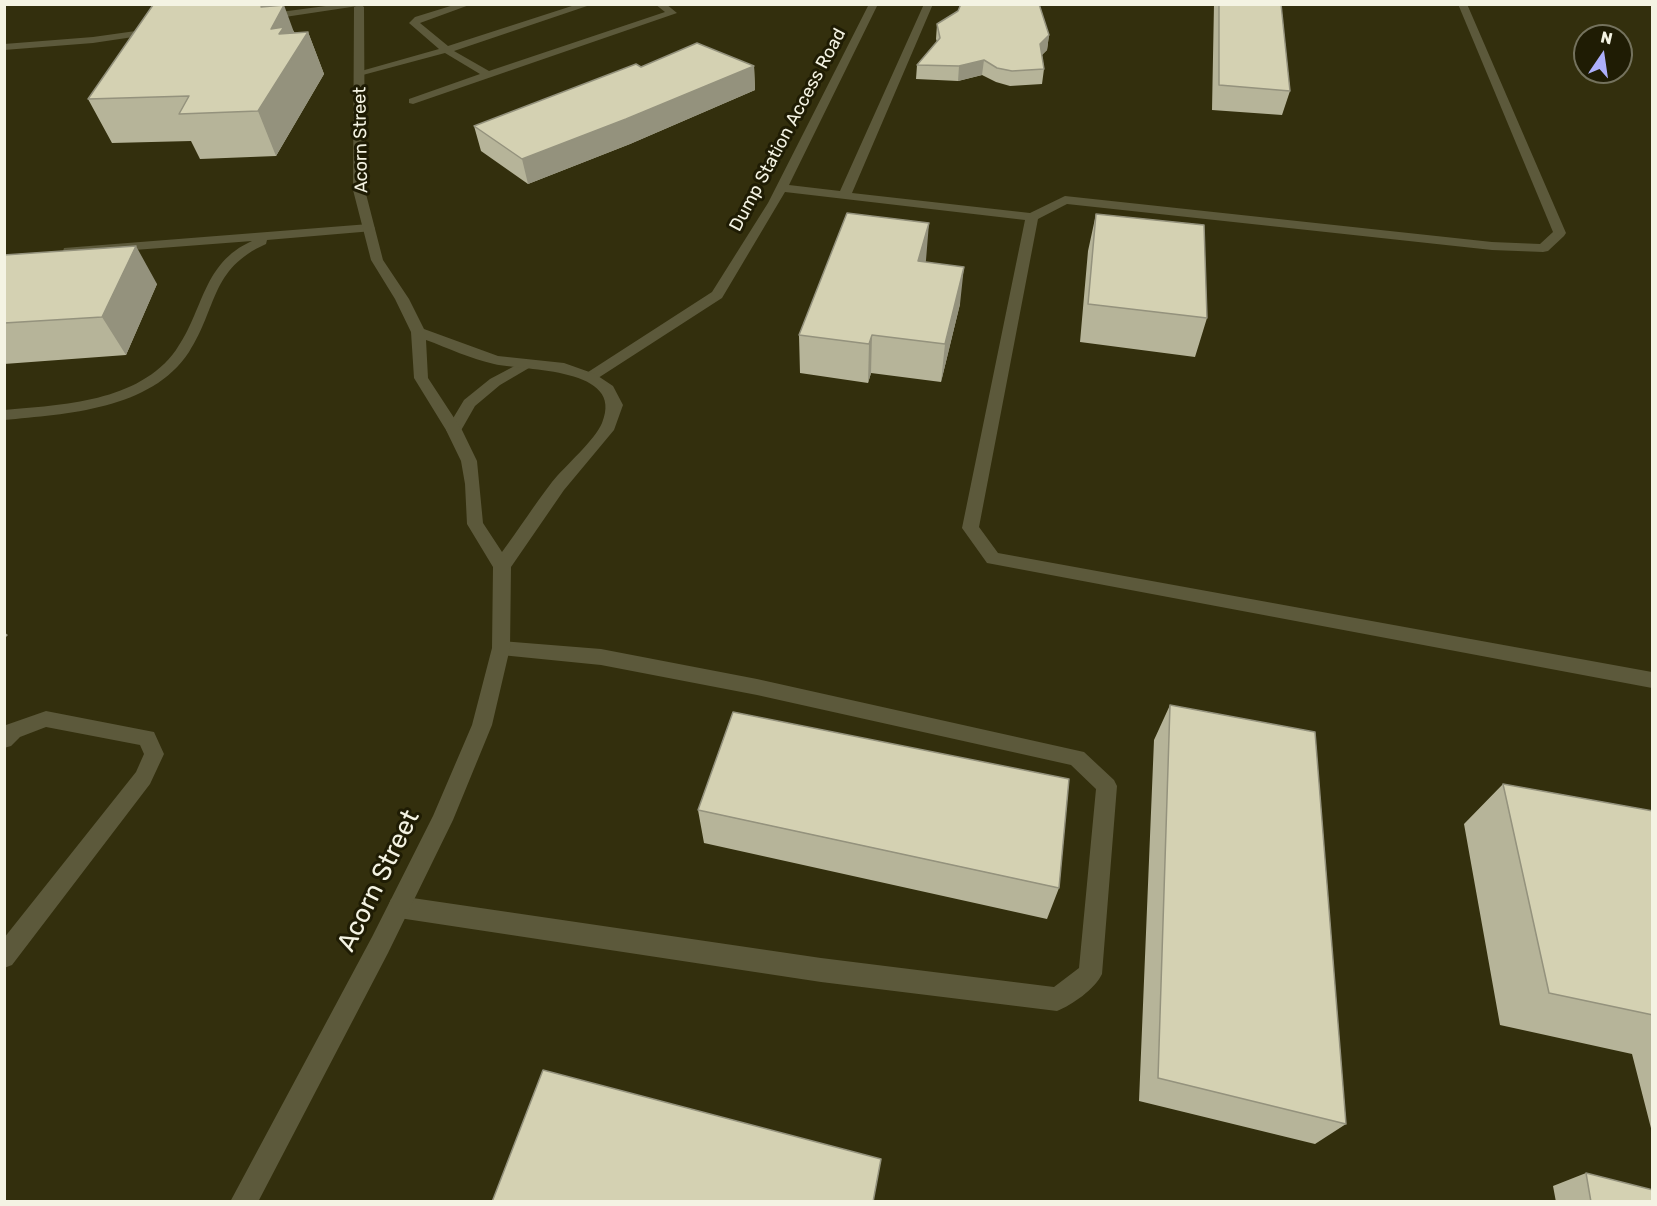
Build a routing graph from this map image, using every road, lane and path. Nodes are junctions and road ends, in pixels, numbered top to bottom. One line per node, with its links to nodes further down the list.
1 (468, 4): 11 (street)
2 (589, 4): 11 (street)
3 (659, 4): 13 (street)
4 (874, 4): 15 (street, Dump Station Access Road)
5 (929, 4): 16 (street)
6 (1462, 4): 17 (street)
7 (363, 6): 8 (street); 12 (street, Acorn Street)
8 (252, 19)
9 (173, 29): 10 (street)
10 (4, 47)
11 (446, 50): 12 (street); 13 (street)
12 (359, 73): 18 (street, Acorn Street)
13 (488, 75): 14 (street)
14 (413, 101)
15 (781, 188): 16 (street); 23 (street, Dump Station Access Road)
16 (844, 196): 17 (street)
17 (1032, 217): 28 (street)
18 (369, 228): 19 (street); 21 (street, Acorn Street)
19 (284, 235): 20 (street); 24 (street)
20 (52, 252)
21 (418, 332): 22 (street); 25 (street, Acorn Street)
22 (524, 365): 23 (street); 25 (street)
23 (590, 377): 26 (street)
24 (4, 415)
25 (454, 430): 26 (street, Acorn Street)
26 (502, 566): 27 (street, Acorn Street)
27 (501, 648): 30 (street, Acorn Street); 30 (street)
28 (1653, 680)
29 (4, 740): 31 (street)
30 (399, 907): 32 (street, Acorn Street)
31 (4, 957)
32 (243, 1202)

